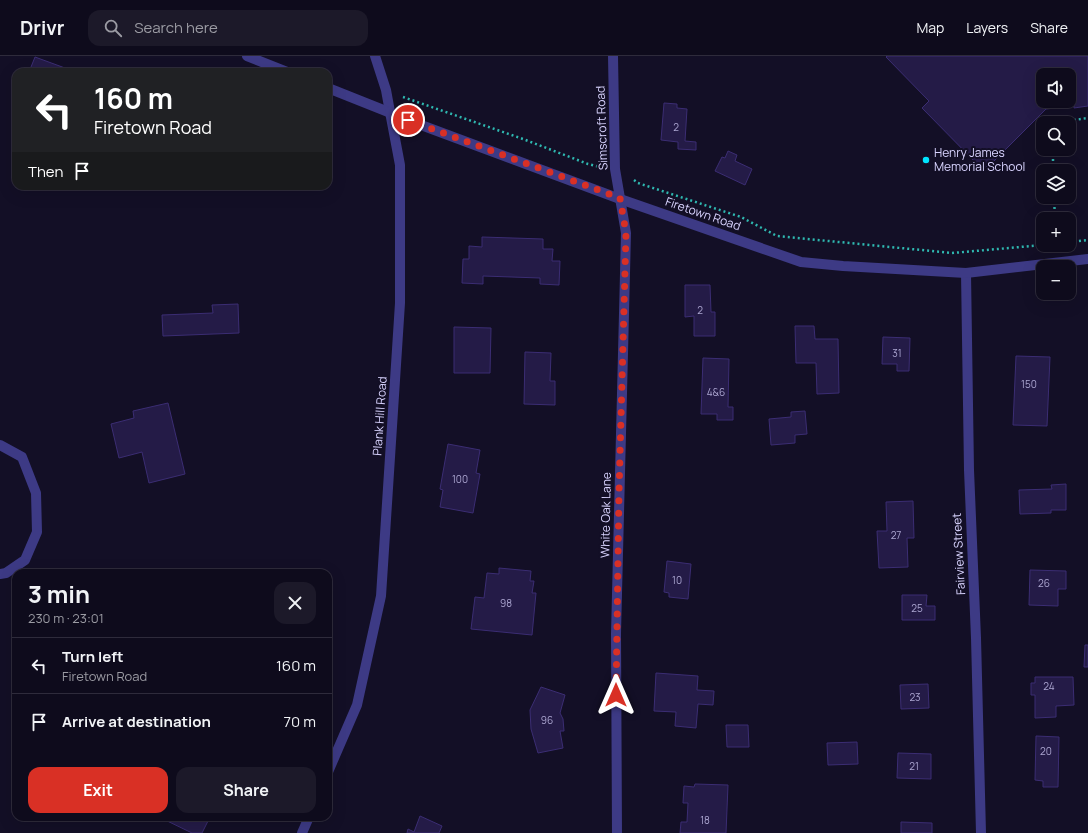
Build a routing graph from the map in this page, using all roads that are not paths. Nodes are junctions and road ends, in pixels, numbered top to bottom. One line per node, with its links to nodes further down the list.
1 (247, 56): 4 (street)
2 (375, 56): 6 (street, Plank Hill Road)
3 (613, 56): 7 (street, Simscroft Road)
4 (277, 68)
5 (332, 90): 6 (street, Firetown Road)
6 (390, 112): 7 (street, Firetown Road); 12 (street, Plank Hill Road)
7 (620, 198): 9 (street, Firetown Road); 15 (street, White Oak Lane)
8 (1088, 259): 9 (street, Firetown Road)
9 (966, 274): 16 (street, Fairview Street)
10 (0, 445): 11 (street)
11 (0, 574)
12 (332, 763)
13 (307, 821): 14 (street)
14 (302, 833)
15 (617, 833)
16 (981, 833)

